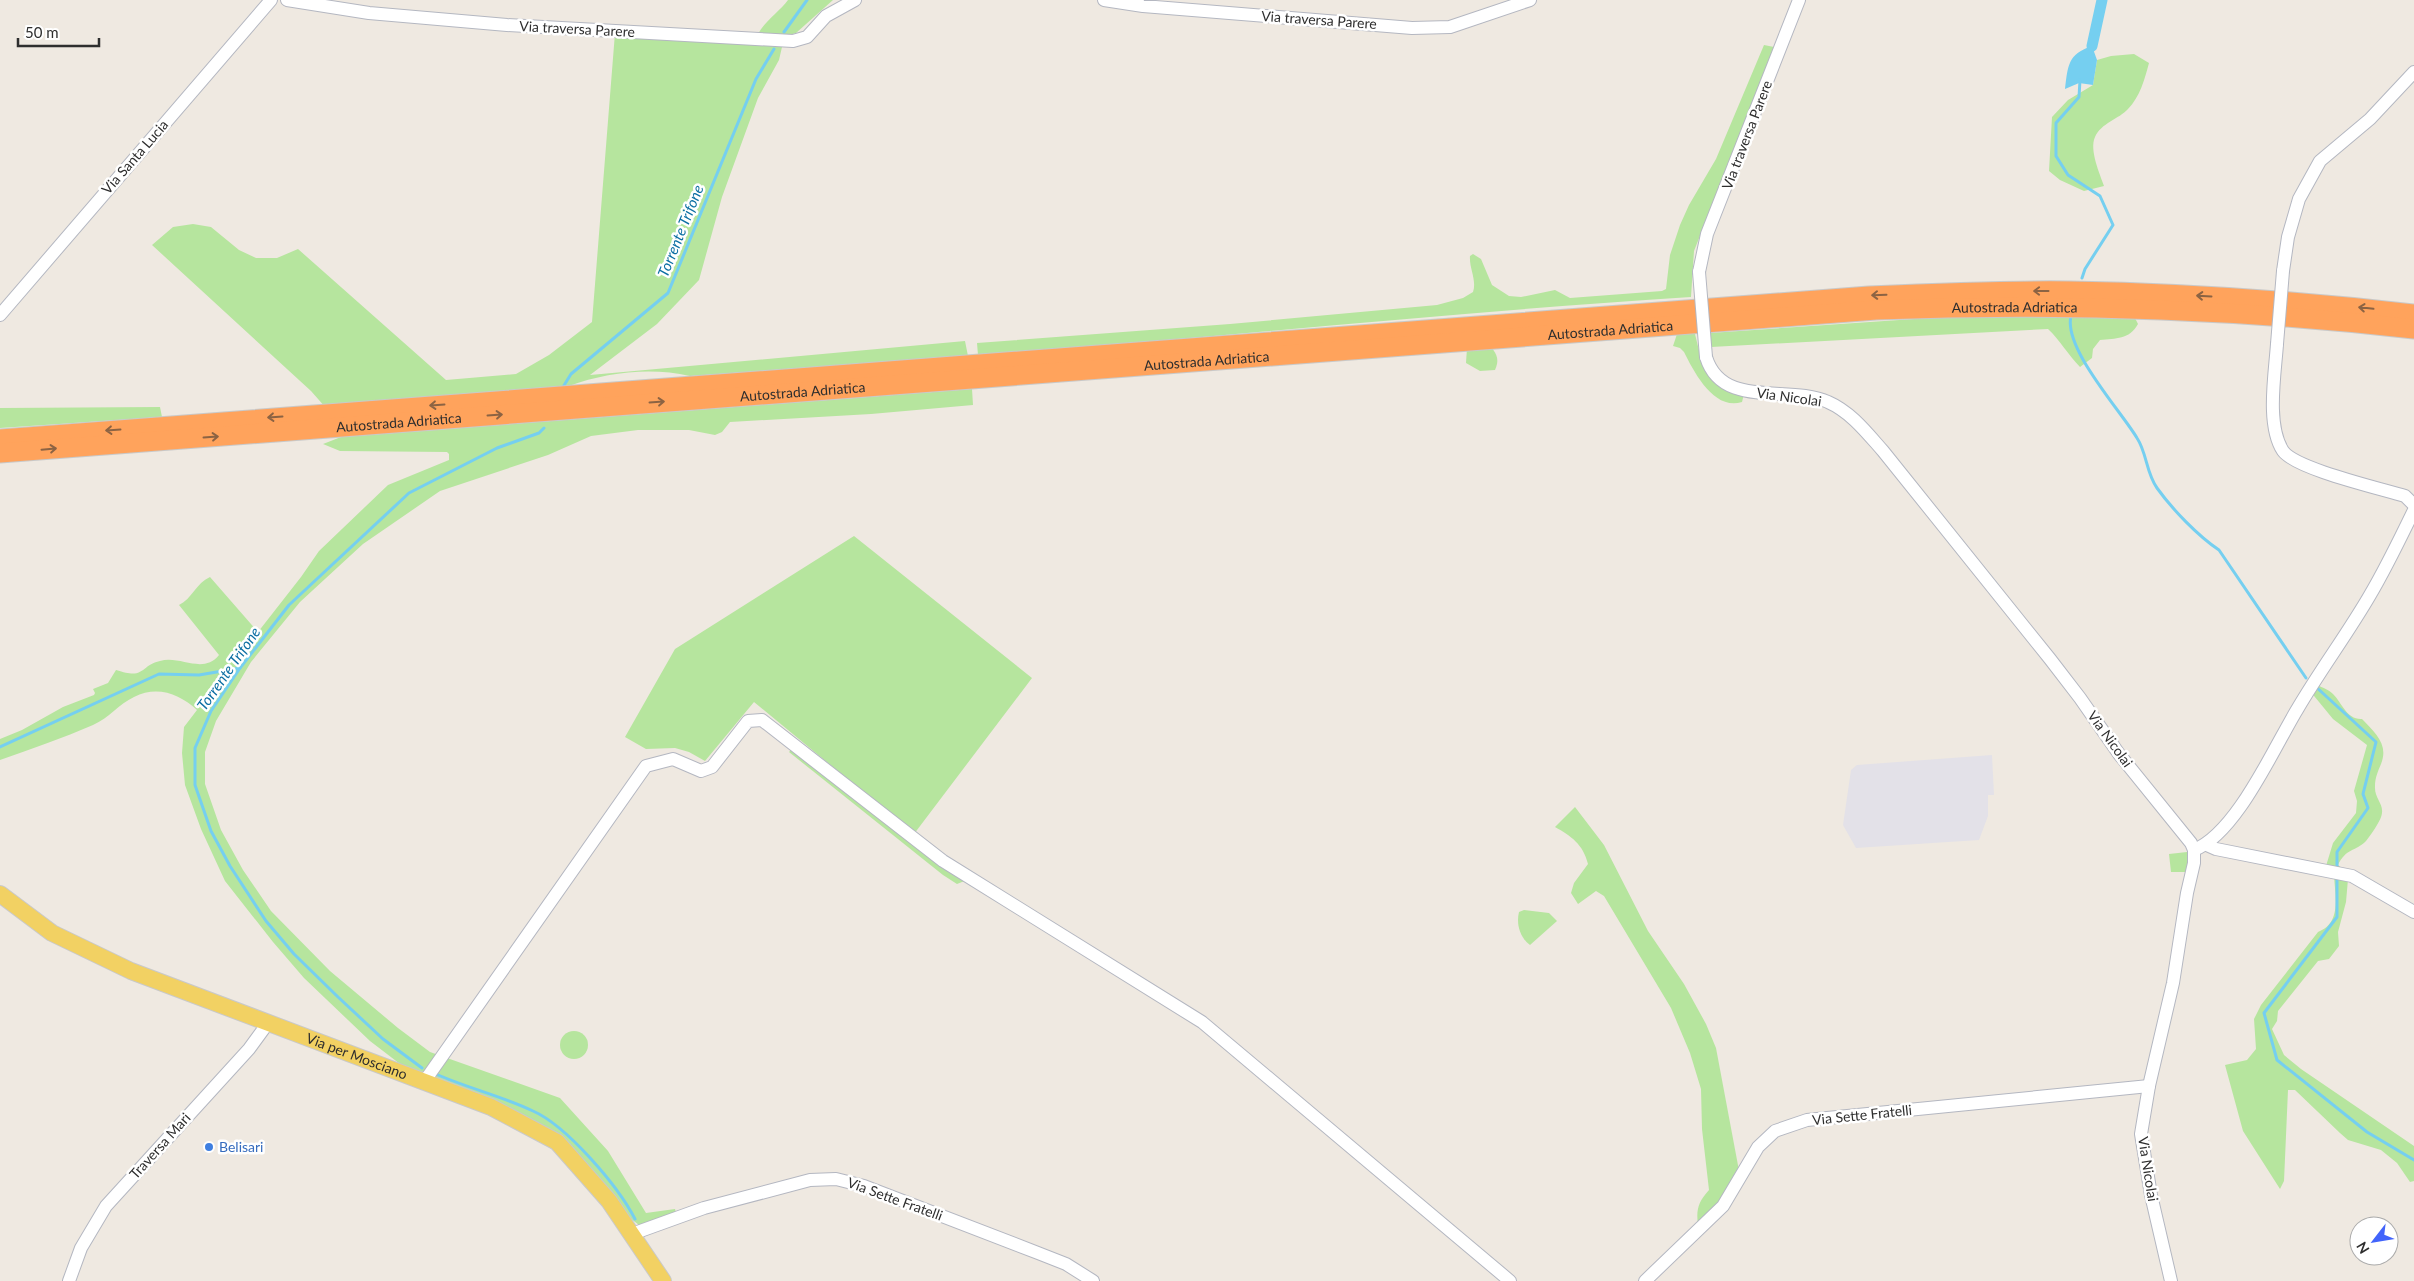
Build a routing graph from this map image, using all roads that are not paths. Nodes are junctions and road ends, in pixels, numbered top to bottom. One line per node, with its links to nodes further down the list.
1 (271, 0): 9 (street, Via Santa Lucia)
2 (287, 0): 3 (street, Via traversa Parere)
3 (855, 0)
4 (1104, 0): 5 (street, Via traversa Parere)
5 (1530, 0)
6 (1799, 0): 11 (street, Via traversa Parere, bridge)
7 (2414, 72): 14 (street, bridge)
8 (2414, 314): 12 (highway, Autostrada Adriatica, one-way to 12)
9 (0, 315)
10 (2414, 329): 13 (highway, Autostrada Adriatica, one-way to 10)
11 (1706, 357): 17 (street, Via Nicolai)
12 (0, 439)
13 (0, 453)
14 (2414, 505)
15 (2414, 510): 16 (street)
16 (2207, 844): 17 (street); 19 (street)
17 (2194, 850): 22 (street, Via Nicolai)
18 (0, 894): 20 (main road, Via per Mosciano)
19 (2414, 912)
20 (268, 1023): 21 (main road, Via per Mosciano); 24 (street, Traversa Mari)
21 (424, 1082): 23 (main road, Via per Mosciano); 27 (street)
22 (2148, 1086): 28 (street, Via Sette Fratelli); 29 (street, Via Nicolai)
23 (632, 1234): 25 (main road, Via per Mosciano); 26 (street, Via Sette Fratelli)
24 (69, 1281)
25 (663, 1281)
26 (1093, 1281)
27 (1510, 1281)
28 (1645, 1281)
29 (2171, 1281)

